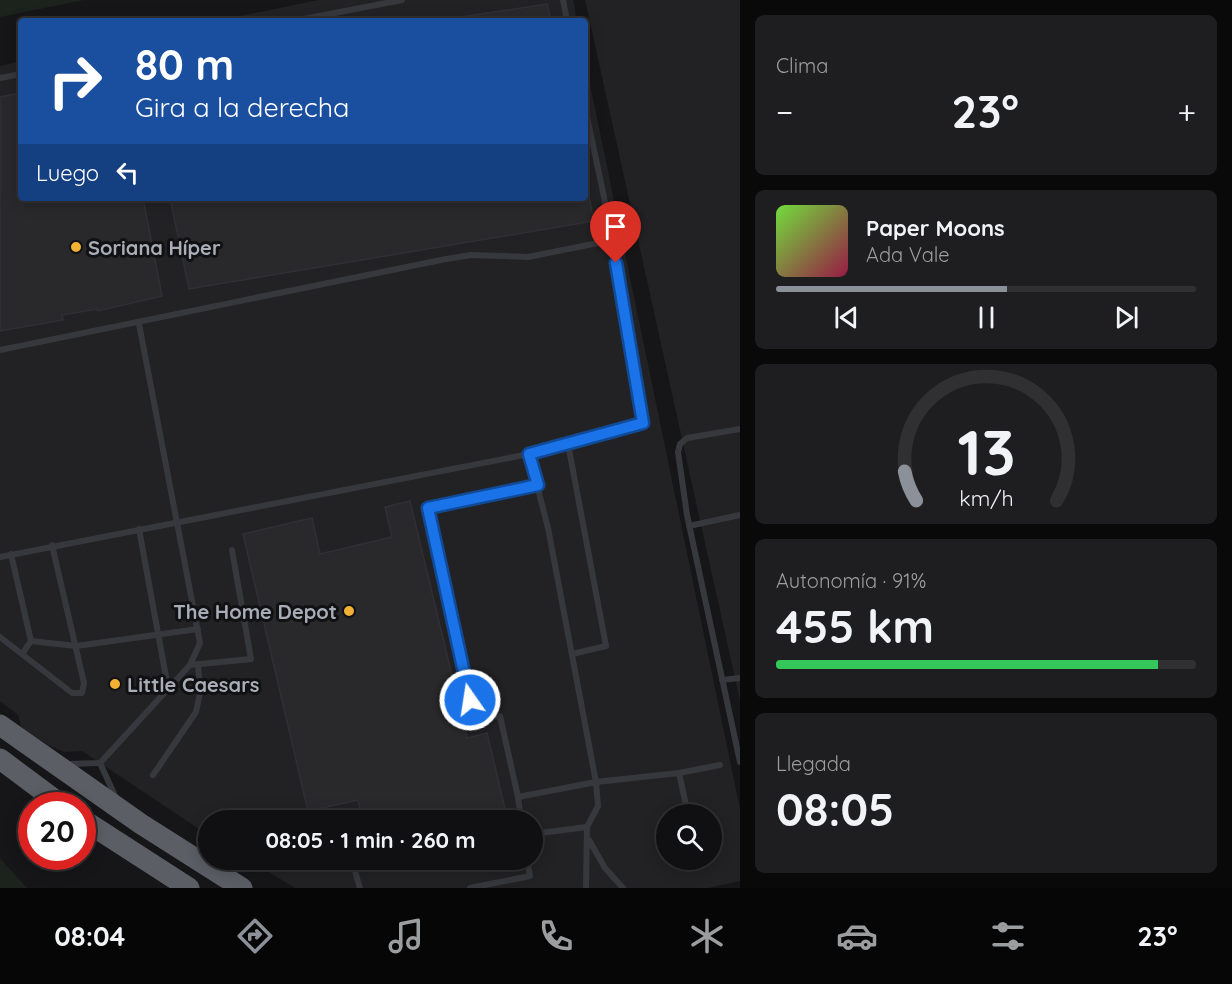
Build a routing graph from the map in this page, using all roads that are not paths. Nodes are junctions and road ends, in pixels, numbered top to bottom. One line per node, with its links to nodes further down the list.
1 (402, 0): 3 (lane)
2 (563, 0): 4 (lane)
3 (309, 18)
4 (566, 18)
5 (18, 75): 6 (lane)
6 (0, 78)
7 (588, 121): 8 (lane)
8 (613, 240): 9 (lane); 12 (lane)
9 (138, 324): 10 (lane); 16 (lane)
10 (0, 350)
11 (740, 429): 17 (lane)
12 (568, 444): 13 (lane); 29 (lane)
13 (529, 454): 14 (lane); 16 (lane)
14 (538, 485): 29 (lane); 45 (lane)
15 (740, 515): 17 (lane)
16 (179, 524): 18 (lane); 23 (lane)
17 (689, 526): 33 (lane)
18 (139, 529): 19 (lane); 24 (lane)
19 (52, 545): 21 (lane); 27 (lane)
20 (232, 550): 30 (lane)
21 (11, 554): 22 (lane); 26 (lane)
22 (0, 557)
23 (198, 629): 24 (lane); 31 (lane)
24 (158, 634): 27 (lane); 34 (lane)
25 (0, 637): 28 (lane)
26 (31, 641): 27 (lane); 28 (lane)
27 (76, 646): 28 (lane)
28 (22, 654)
29 (572, 654): 43 (lane)
30 (198, 664): 31 (lane); 42 (lane)
31 (190, 665): 34 (lane)
32 (740, 678): 33 (lane)
33 (722, 680): 37 (lane)
34 (168, 688): 38 (lane)
35 (0, 725): 39 (highway)
36 (0, 759): 44 (highway)
37 (740, 759)
38 (100, 764): 39 (lane); 47 (lane)
39 (55, 765): 47 (highway)
40 (720, 765): 41 (lane)
41 (679, 773): 43 (lane); 46 (lane)
42 (153, 775)
43 (596, 782): 45 (lane); 49 (lane)
44 (44, 792)
45 (518, 797): 48 (lane)
46 (686, 804)
47 (122, 810): 56 (highway)
48 (520, 810)
49 (587, 827): 51 (lane); 52 (lane)
50 (96, 828): 55 (highway)
51 (543, 833)
52 (588, 839): 59 (lane); 60 (lane)
53 (355, 870): 57 (lane)
54 (529, 870): 58 (lane)
55 (189, 888)
56 (242, 888)
57 (360, 888)
58 (470, 888)
59 (586, 888)
60 (623, 888)

